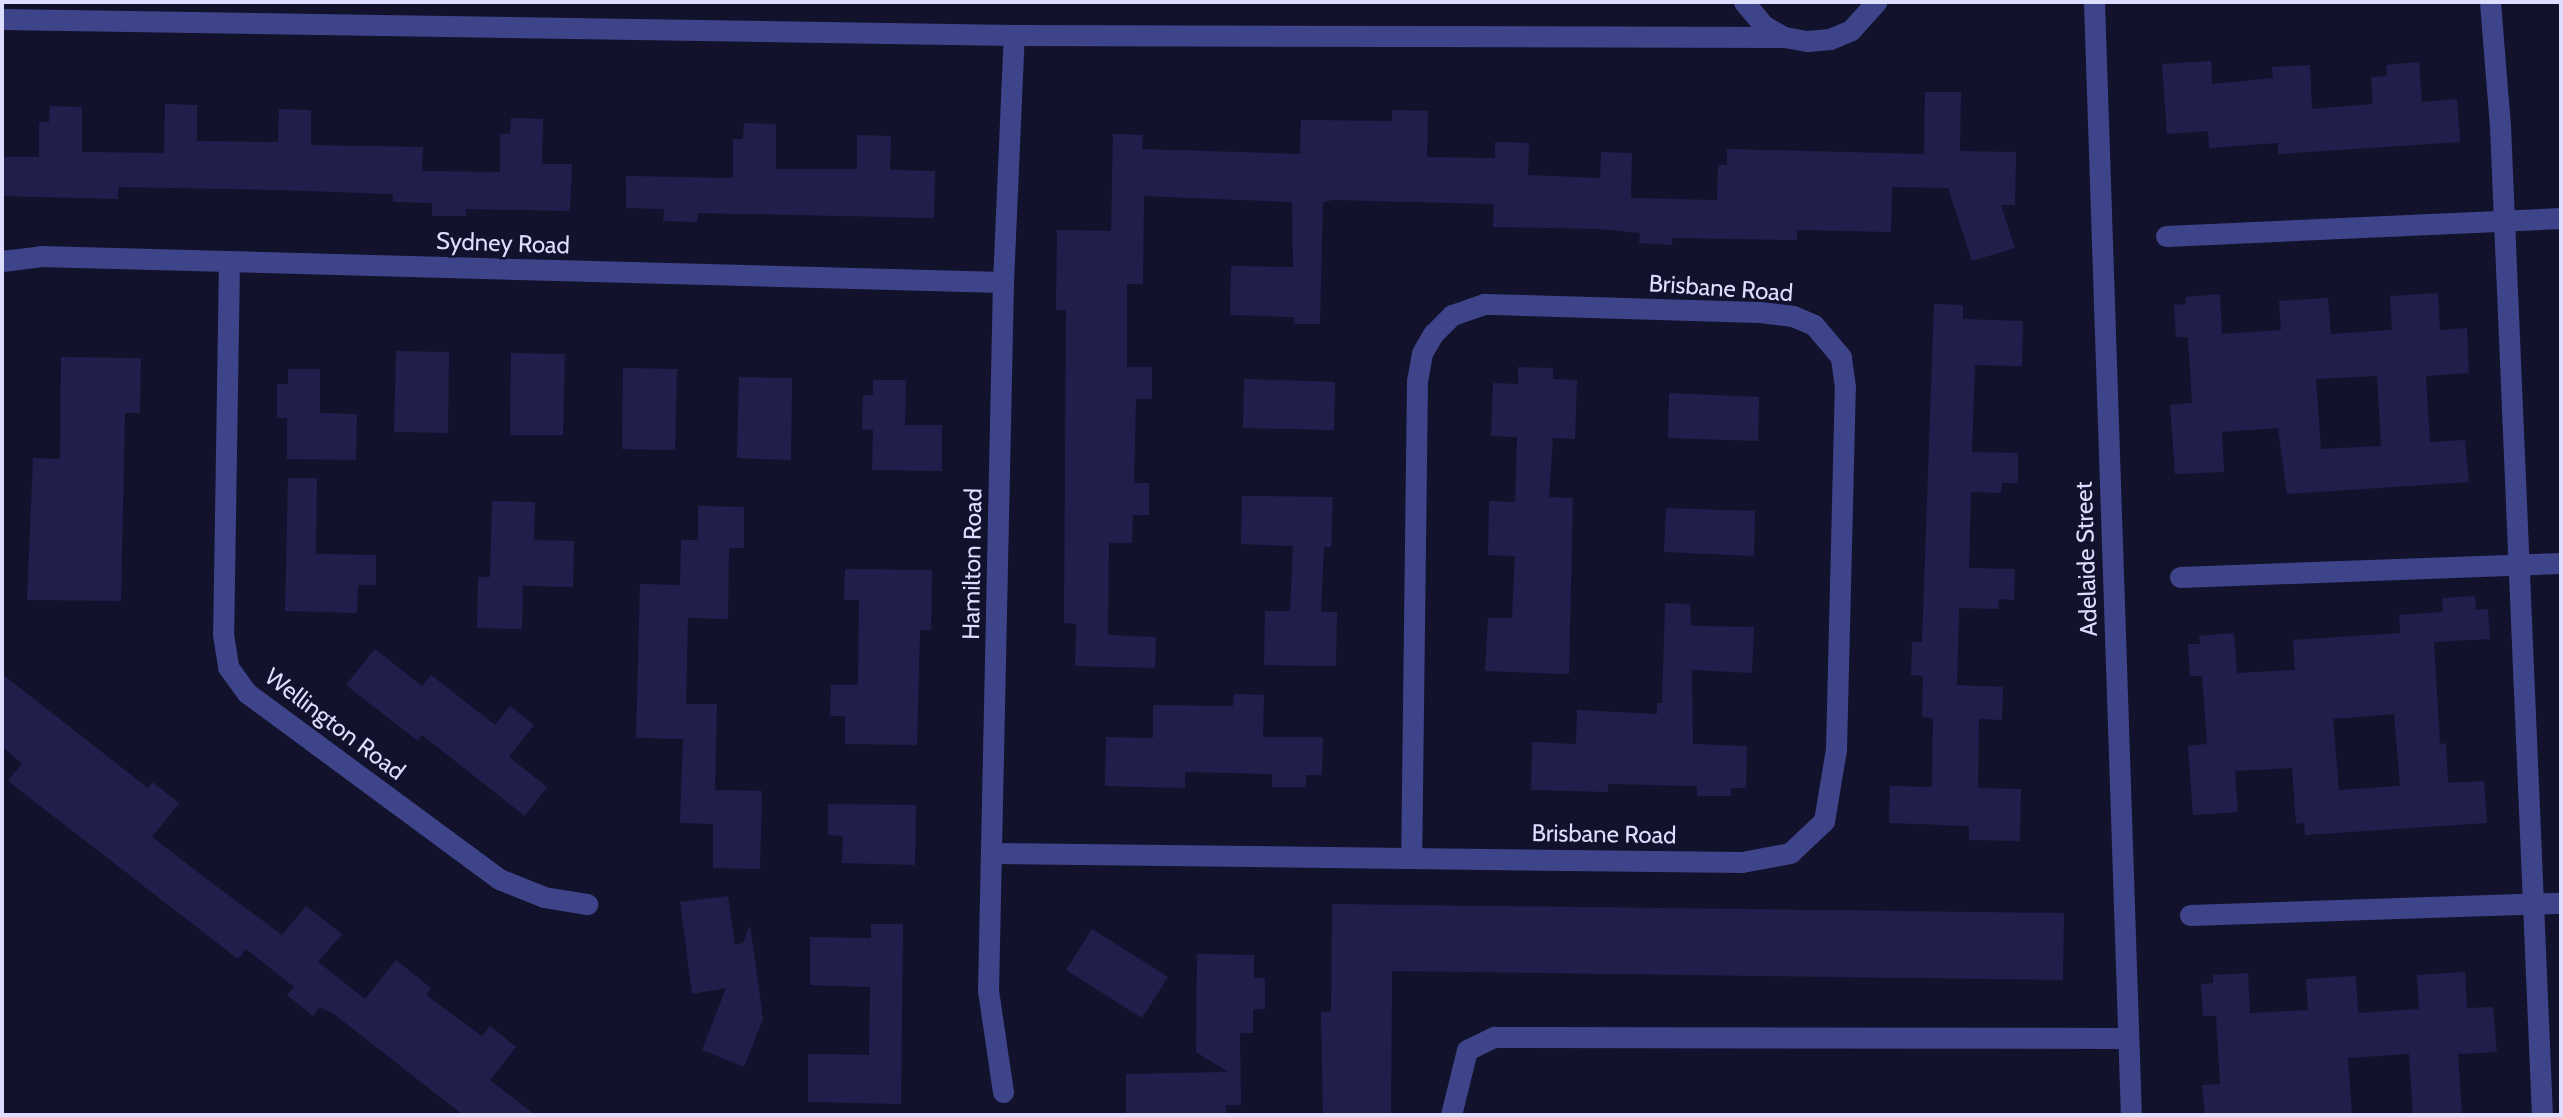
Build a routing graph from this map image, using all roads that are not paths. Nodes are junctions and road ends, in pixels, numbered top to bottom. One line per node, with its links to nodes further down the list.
1 (1744, 2): 7 (street)
2 (1876, 2): 7 (street)
3 (2094, 2): 23 (street, Adelaide Street)
4 (2490, 2): 9 (street)
5 (2, 19): 6 (street)
6 (1014, 35): 7 (street); 13 (street, Hamilton Road)
7 (1784, 37)
8 (2561, 218): 9 (street)
9 (2503, 220): 10 (street); 15 (street)
10 (2166, 236)
11 (2, 261): 12 (street, Sydney Road)
12 (229, 261): 13 (street, Sydney Road); 20 (street, Wellington Road)
13 (1003, 282): 17 (street, Hamilton Road)
14 (2561, 563): 15 (street)
15 (2518, 564): 16 (street); 21 (street)
16 (2180, 577)
17 (994, 853): 18 (street, Brisbane Road); 24 (street, Hamilton Road)
18 (1411, 856): 18 (street, Brisbane Road)
19 (2561, 903): 21 (street)
20 (587, 904)
21 (2533, 904): 22 (street); 27 (street)
22 (2190, 915)
23 (2128, 1038): 25 (street); 26 (street, Adelaide Street)
24 (1003, 1092)
25 (1451, 1115)
26 (2131, 1115)
27 (2542, 1115)

